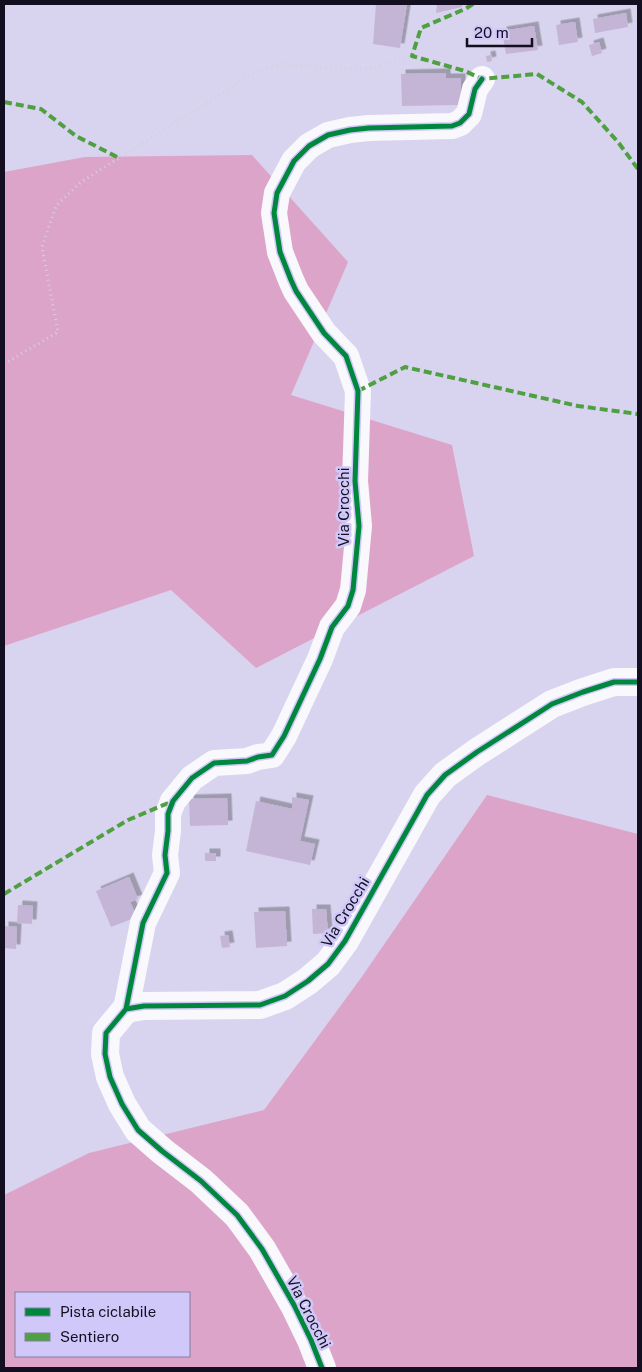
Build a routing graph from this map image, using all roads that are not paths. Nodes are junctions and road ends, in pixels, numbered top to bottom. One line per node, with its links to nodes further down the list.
1 (482, 79): 3 (street, Via Crocchi)
2 (638, 682): 3 (street, Via Crocchi)
3 (126, 1009): 4 (street, Via Crocchi)
4 (322, 1368)

